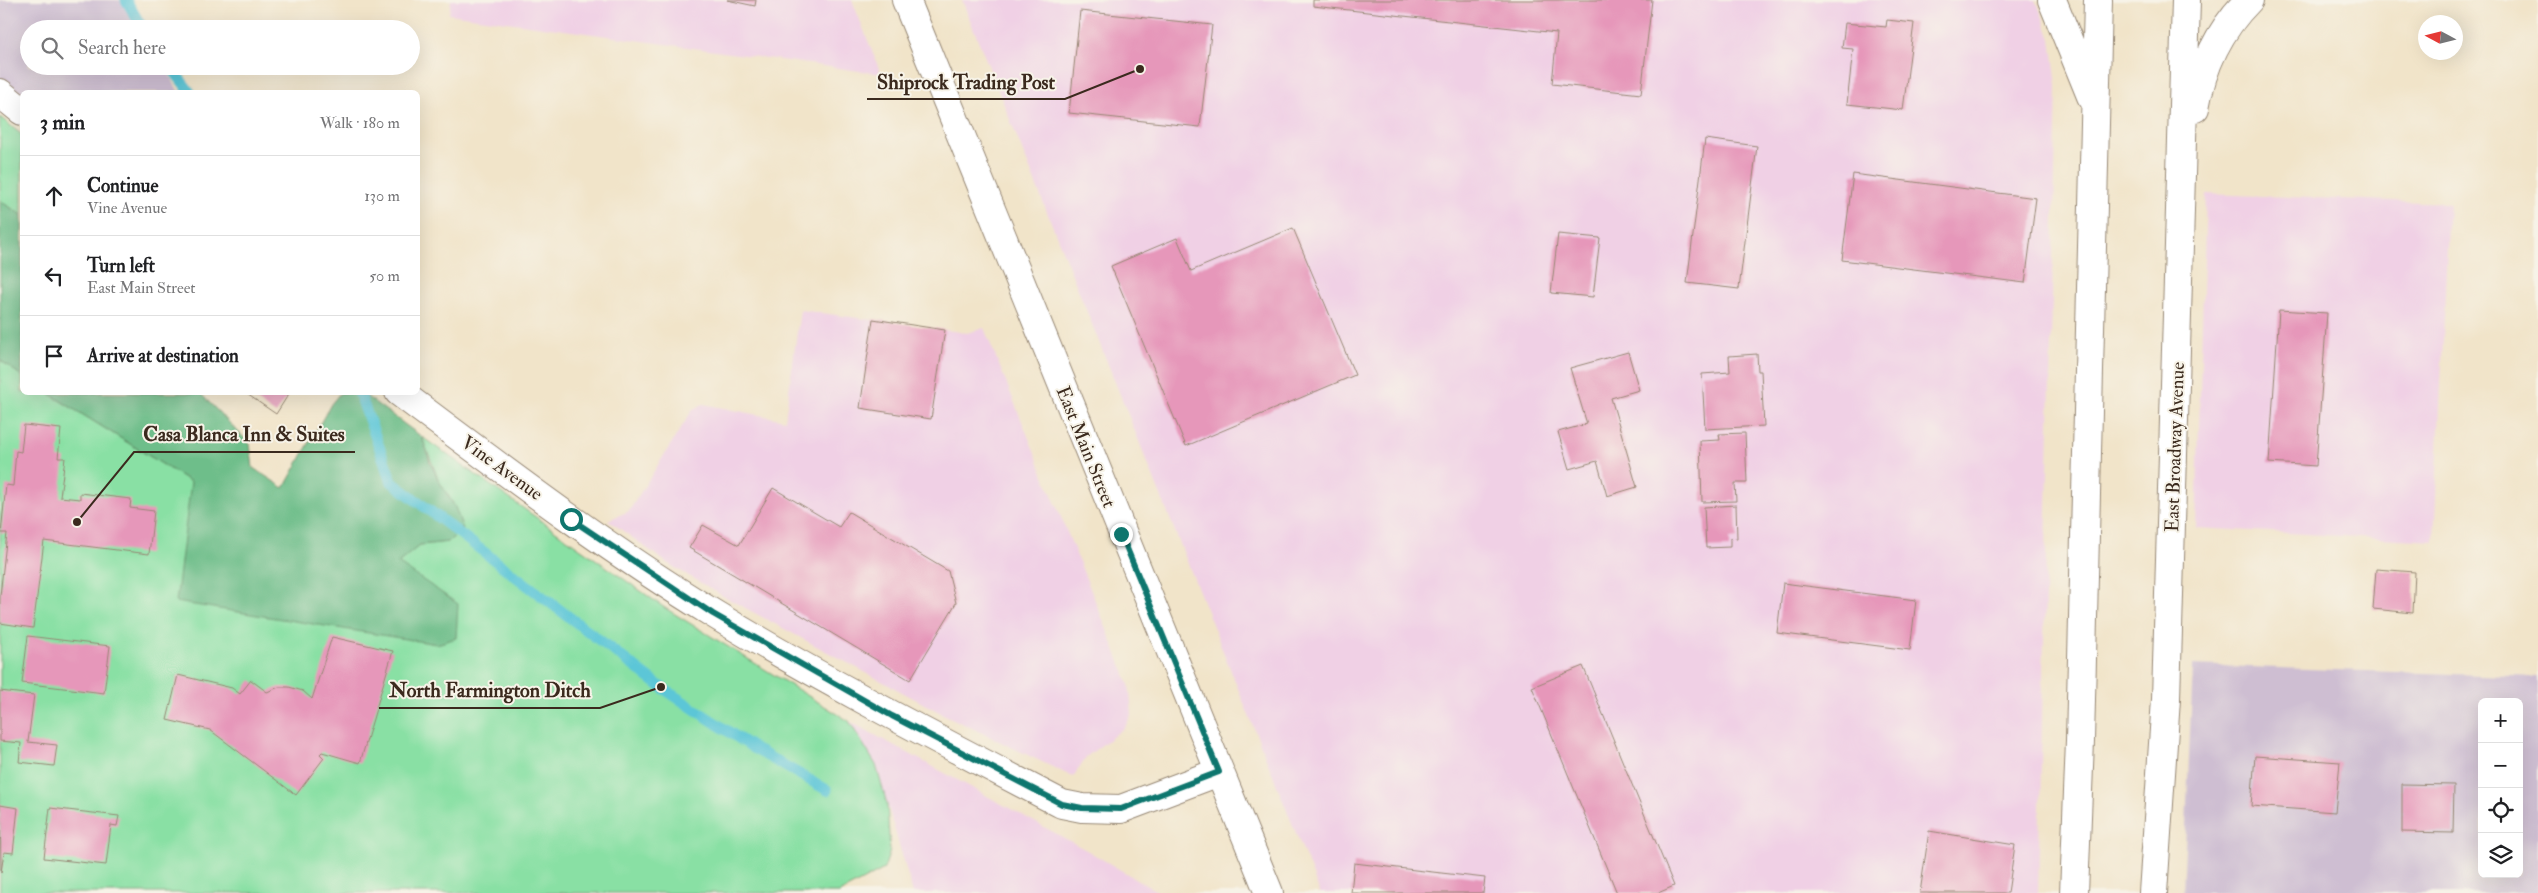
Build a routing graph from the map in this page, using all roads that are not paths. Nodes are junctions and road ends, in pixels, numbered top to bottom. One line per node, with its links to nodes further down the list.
1 (906, 0): 11 (main road, East Main Street)
2 (2052, 0): 7 (main road)
3 (2098, 0): 7 (main road)
4 (2186, 0): 9 (main road, East Broadway Avenue)
5 (2249, 0): 9 (main road)
6 (0, 93): 8 (main road)
7 (2095, 107): 13 (main road)
8 (20, 109)
9 (2182, 175): 14 (main road, East Broadway Avenue)
10 (403, 395): 11 (main road, Vine Avenue)
11 (1219, 772): 12 (main road, East Main Street)
12 (1269, 893)
13 (2074, 893)
14 (2153, 893)

